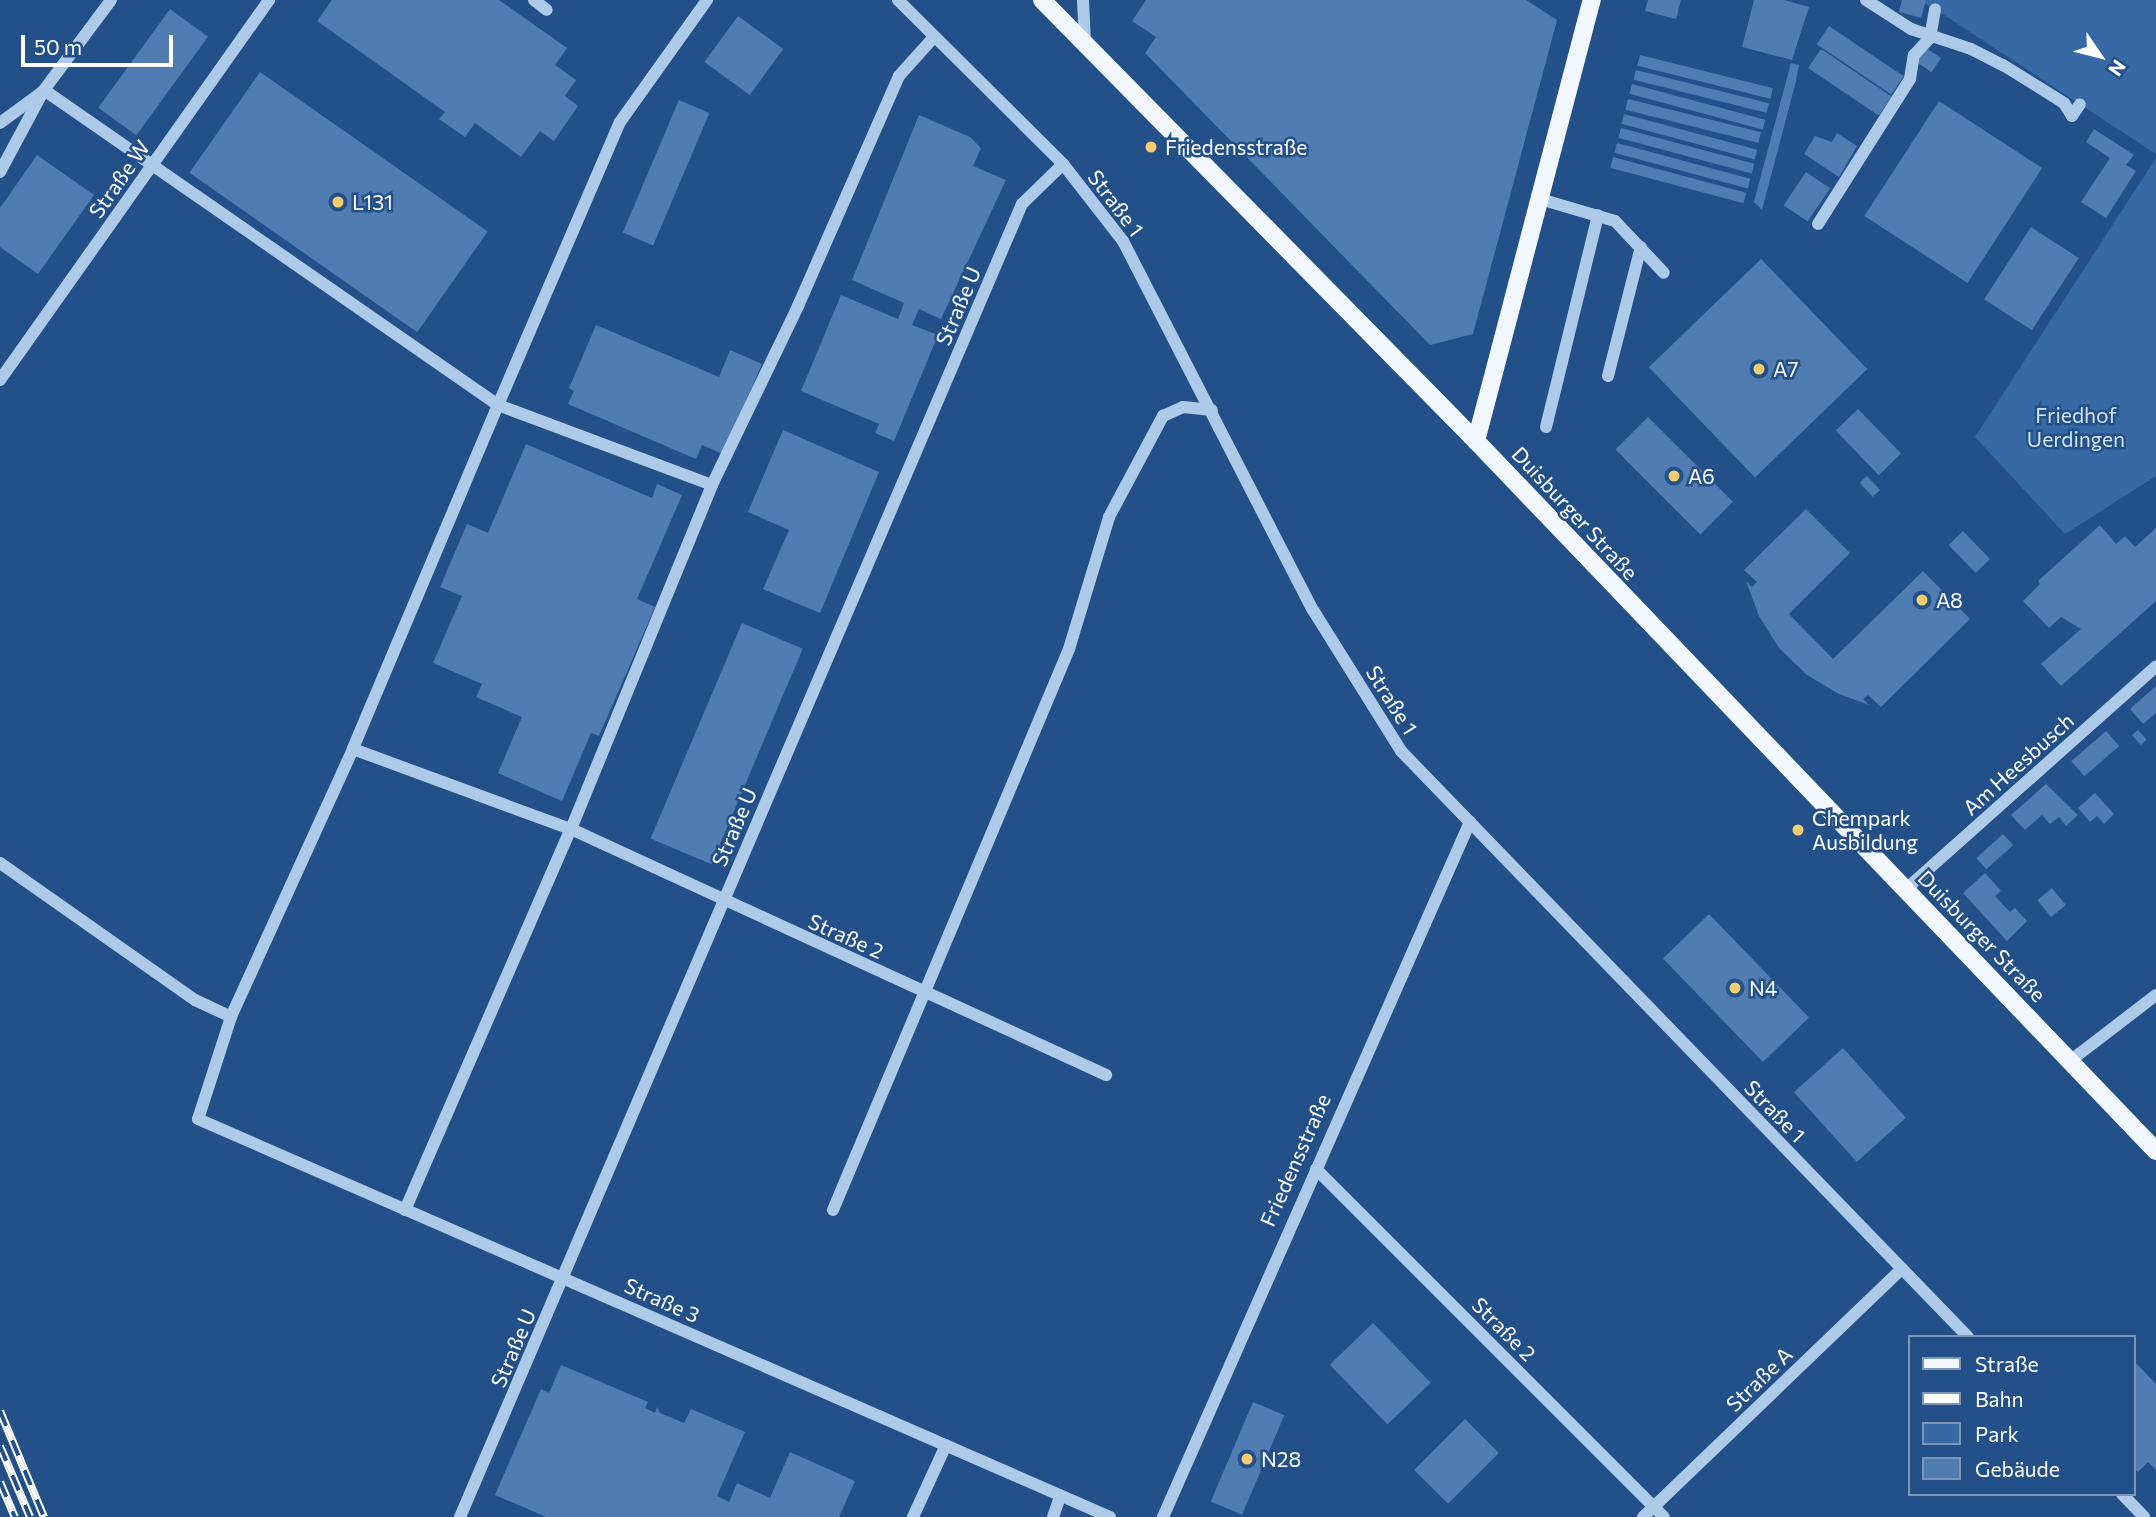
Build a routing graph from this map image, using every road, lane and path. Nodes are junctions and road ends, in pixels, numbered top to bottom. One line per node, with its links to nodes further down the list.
1 (111, 0): 15 (street)
2 (269, 0): 19 (street, Straße W)
3 (534, 0): 11 (street)
4 (707, 0): 28 (street)
5 (898, 0): 12 (street, Straße 1)
6 (1042, 0): 14 (main road, Duisburger Straße)
7 (1083, 0): 14 (street)
8 (1592, 0): 21 (main road)
9 (1866, 0): 13 (street)
10 (1935, 9): 13 (street)
11 (547, 10)
12 (934, 37): 18 (street, Straße 1); 32 (street)
13 (1930, 38): 16 (street); 23 (street)
14 (1085, 44): 31 (main road, Duisburger Straße)
15 (44, 90): 17 (street); 19 (street); 20 (street)
16 (2080, 104)
17 (0, 123)
18 (1063, 164): 29 (street, Straße 1); 39 (street, Straße U)
19 (152, 166): 27 (street, Straße W); 28 (street)
20 (0, 172)
21 (1540, 199): 22 (street); 31 (main road)
22 (1598, 215): 24 (street); 30 (street)
23 (1818, 224)
24 (1641, 247): 25 (street); 26 (street)
25 (1664, 273)
26 (1608, 376)
27 (0, 380)
28 (498, 405): 32 (street); 34 (street)
29 (1212, 410): 35 (street, Straße 1); 40 (street)
30 (1546, 427)
31 (1476, 440): 38 (main road, Duisburger Straße)
32 (712, 485): 36 (street)
33 (2156, 666): 38 (street, Am Heesbusch)
34 (352, 749): 36 (street, Straße 2); 42 (street)
35 (1470, 821): 46 (street, Friedensstraße); 49 (street, Straße 1)
36 (571, 829): 39 (street, Straße 2); 47 (street)
37 (0, 863): 42 (street)
38 (1905, 890): 43 (main road, Duisburger Straße)
39 (723, 901): 40 (street, Straße 2); 50 (street, Straße U)
40 (922, 991): 44 (street, Straße 2); 48 (street)
41 (2156, 995): 43 (street)
42 (231, 1017): 47 (street, Straße 3)
43 (2070, 1061): 45 (main road, Duisburger Straße)
44 (1106, 1075)
45 (2156, 1151)
46 (1317, 1169): 55 (street, Straße 2); 60 (street, Friedensstraße)
47 (405, 1210): 50 (street, Straße 3)
48 (833, 1210)
49 (1902, 1269): 51 (street, Straße 1); 55 (street, Straße A)
50 (564, 1278): 52 (street, Straße 3); 56 (street, Straße U)
51 (1966, 1335)
52 (946, 1445): 54 (street, Straße 3); 57 (street)
53 (2124, 1496): 63 (street)
54 (1060, 1497): 58 (street); 59 (street, Straße 3)
55 (1654, 1506): 61 (street, Straße A); 62 (street, Straße 2)
56 (460, 1517)
57 (914, 1517)
58 (1053, 1517)
59 (1110, 1517)
60 (1163, 1517)
61 (1643, 1517)
62 (1664, 1517)
63 (2144, 1517)

